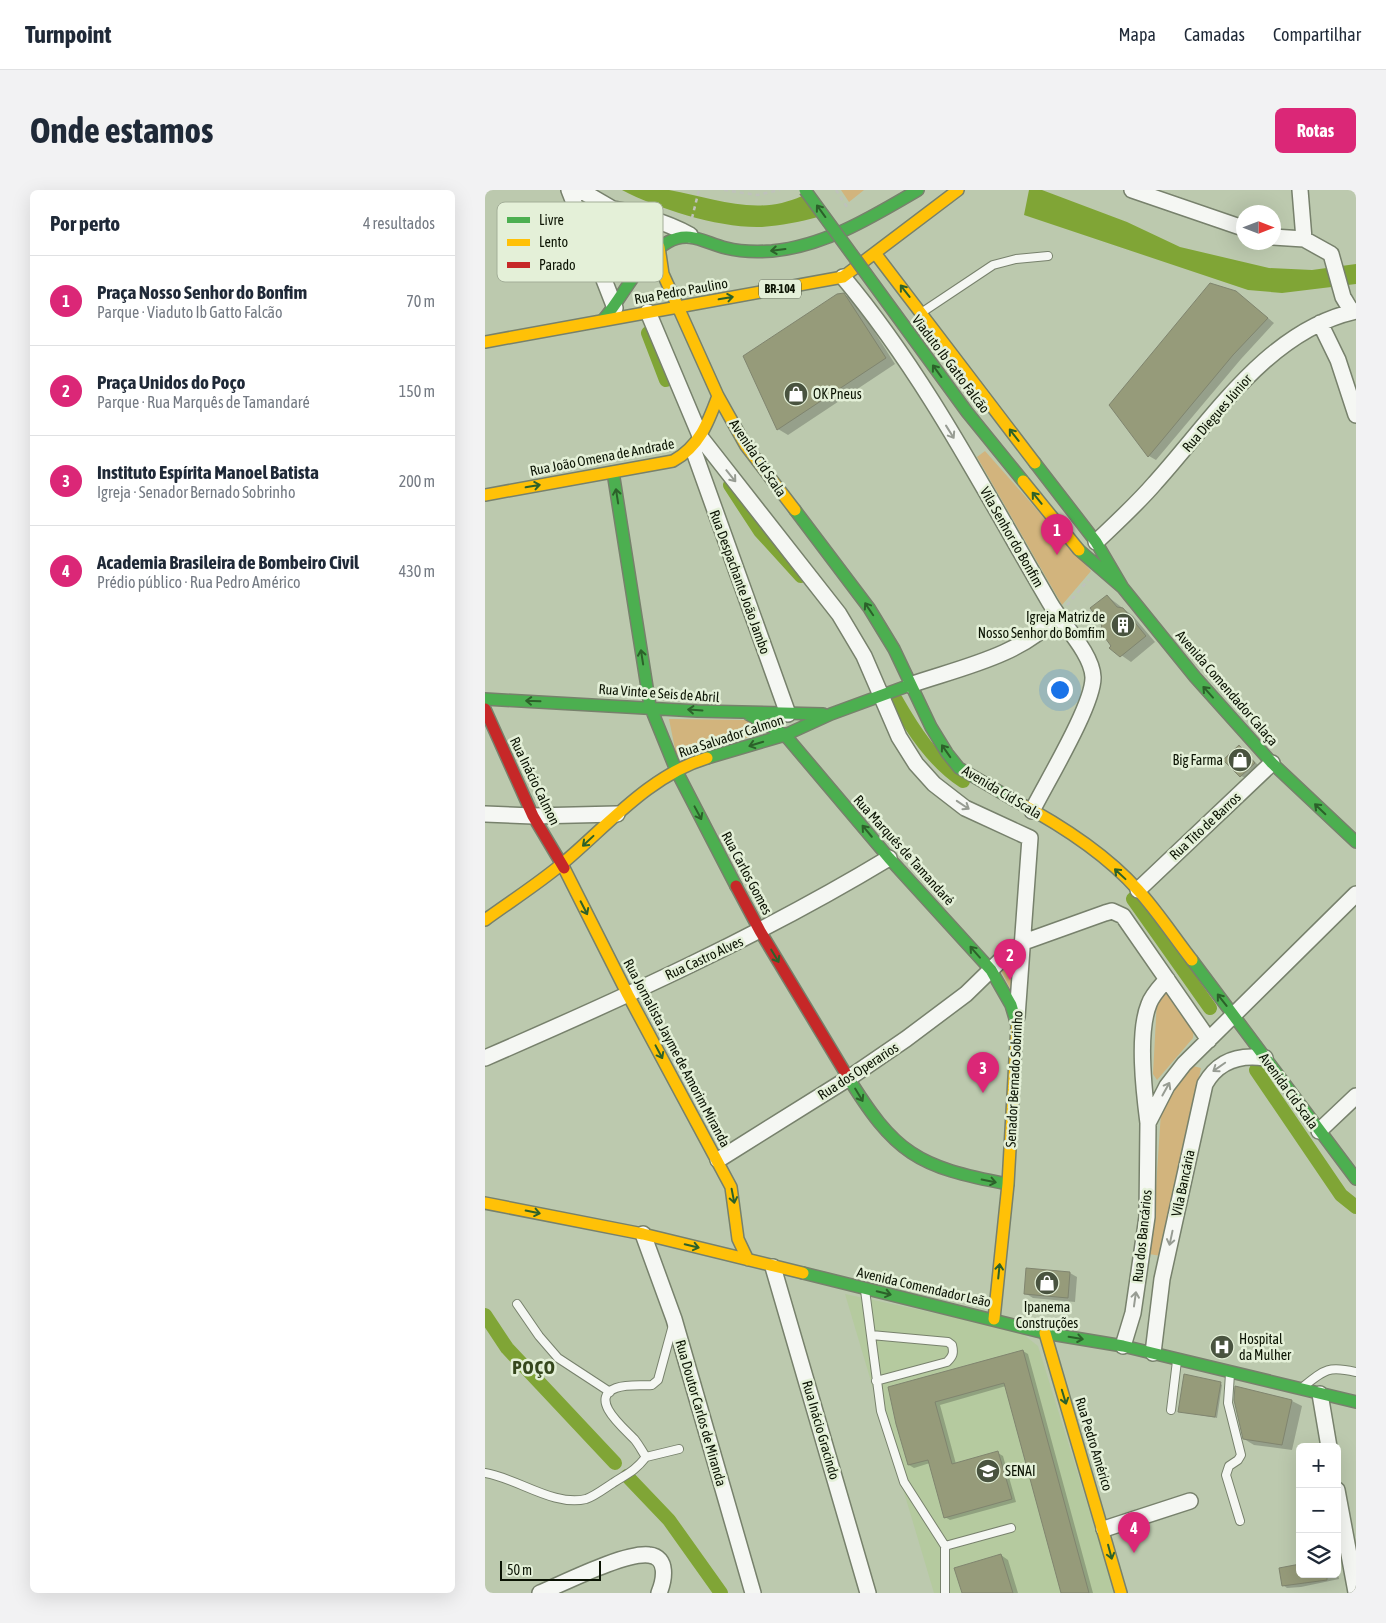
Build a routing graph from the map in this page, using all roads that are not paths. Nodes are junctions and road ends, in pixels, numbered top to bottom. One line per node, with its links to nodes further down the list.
1 (569, 190): 8 (street)
2 (580, 190): 9 (street)
3 (805, 190): 37 (main road, Viaduto Ib Gatto Falcão, one-way to 3, bridge)
4 (918, 190): 12 (main road, one-way to 12)
5 (958, 190): 16 (main road, BR-104)
6 (1132, 190): 11 (street)
7 (1301, 190): 14 (street)
8 (574, 202)
9 (601, 202)
10 (663, 222): 12 (street)
11 (1236, 226)
12 (691, 228): 15 (main road)
13 (1281, 238): 14 (street)
14 (1304, 239): 24 (street)
15 (663, 245)
16 (875, 254): 19 (main road, Rua Pedro Paulino / BR-104); 26 (main road, one-way to 16)
17 (1048, 256): 26 (lane)
18 (663, 274): 22 (main road, Avenida Cid Scala)
19 (843, 277): 22 (main road, Rua Pedro Paulino / BR-104, one-way to 19); 30 (street, Vila Senhor do Bonfim)
20 (605, 282): 23 (street)
21 (634, 282): 23 (main road)
22 (678, 307): 25 (main road, Rua Pedro Paulino); 31 (main road, Avenida Cid Scala)
23 (615, 308): 27 (main road)
24 (1354, 311): 28 (street, Rua Diegues Júnior)
25 (648, 312): 27 (main road, Rua Pedro Paulino); 33 (street, Avenida Cid Scala)
26 (926, 318): 30 (street); 36 (main road, one-way to 26)
27 (603, 320): 29 (main road, Rua Pedro Paulino)
28 (1320, 323): 32 (street); 36 (street, Rua Diegues Júnior)
29 (485, 342)
30 (899, 350): 39 (street, Vila Senhor do Bonfim, one-way to 39)
31 (718, 396): 33 (main road); 40 (main road, Avenida Cid Scala, one-way to 31)
32 (1356, 415)
33 (697, 444): 34 (main road, Rua João Omena de Andrade); 41 (street, Avenida Cid Scala, one-way to 41); 46 (street, Rua Despachante João Jambo)
34 (613, 472): 35 (main road, Rua João Omena de Andrade, one-way to 34); 43 (main road, Rua Carlos Gomes, one-way to 34)
35 (485, 495)
36 (1096, 542): 38 (main road)
37 (1079, 550): 38 (main road, Avenida Comendador Calaça)
38 (1123, 588): 49 (main road, Avenida Comendador Calaça, one-way to 38)
39 (1057, 616): 40 (street); 51 (street, Vila Senhor do Bonfim)
40 (910, 685): 41 (main road, Rua Salvador Calmon); 51 (main road, Avenida Cid Scala, one-way to 40)
41 (883, 696): 47 (main road, Rua Salvador Calmon); 55 (street, Avenida Cid Scala, one-way to 55)
42 (485, 699): 43 (main road, Rua Vinte e Seis de Abril, one-way to 42)
43 (650, 706): 45 (main road, Rua Vinte e Seis de Abril, one-way to 43); 50 (main road, Rua Carlos Gomes)
44 (485, 709): 54 (main road, Rua Inácio Calmon)
45 (748, 714): 46 (main road, Rua Vinte e Seis de Abril); 48 (main road, Rua Marquês de Tamandaré)
46 (788, 714): 47 (main road, Rua Vinte e Seis de Abril)
47 (831, 714): 48 (main road, Rua Salvador Calmon)
48 (785, 735): 50 (main road, Rua Salvador Calmon, one-way to 50); 57 (main road, Rua Marquês de Tamandaré, one-way to 48)
49 (1272, 763): 56 (main road, Avenida Comendador Calaça, one-way to 49); 59 (street, Rua Tito de Barros)
50 (676, 770): 53 (main road, Rua Salvador Calmon); 62 (main road, Rua Carlos Gomes, one-way to 62)
51 (1032, 811): 59 (main road, Avenida Cid Scala, one-way to 51)
52 (485, 814): 54 (street)
53 (617, 814): 54 (street); 58 (main road, Rua Salvador Calmon, one-way to 58)
54 (533, 816): 58 (main road, Rua Inácio Calmon)
55 (1030, 838): 63 (street, Senador Bernado Sobrinho)
56 (1356, 842)
57 (889, 858): 62 (street, Rua Castro Alves); 64 (main road, Rua Marquês de Tamandaré, one-way to 57)
58 (562, 864): 61 (main road, Rua Salvador Calmon); 66 (main road, Rua Jornalista Jayme de Amorim Miranda, one-way to 66)
59 (1138, 890): 67 (main road, Avenida Cid Scala, one-way to 59)
60 (1356, 894): 67 (street, Rua dos Bancários)
61 (485, 920)
62 (760, 932): 66 (street, Rua Castro Alves); 72 (main road, Rua Carlos Gomes, one-way to 72)
63 (1024, 942): 64 (street); 65 (street); 68 (street, Senador Bernado Sobrinho)
64 (991, 970): 68 (main road, Rua Marquês de Tamandaré); 72 (street, Rua dos Operarios)
65 (1167, 979): 69 (street); 74 (street, Rua dos Bancários)
66 (628, 995): 70 (street, Rua Castro Alves); 76 (main road, Rua Jornalista Jayme de Amorim Miranda, one-way to 76)
67 (1234, 1015): 69 (street, Rua dos Bancários); 71 (main road, Avenida Cid Scala)
68 (1017, 1024): 78 (main road, Senador Bernado Sobrinho)
69 (1209, 1040): 74 (street, Rua dos Bancários, one-way to 69)
70 (485, 1058)
71 (1265, 1058): 75 (main road, Avenida Cid Scala); 84 (street, Vila Bancária, one-way to 84)
72 (849, 1078): 76 (street, Rua dos Operarios); 78 (main road, Rua Carlos Gomes, one-way to 78)
73 (1356, 1096): 75 (street)
74 (1148, 1124): 83 (street, Rua dos Bancários)
75 (1319, 1131): 77 (main road, Avenida Cid Scala)
76 (718, 1160): 81 (main road, Rua Jornalista Jayme de Amorim Miranda, one-way to 81)
77 (1356, 1179)
78 (1007, 1184): 88 (main road, Senador Bernado Sobrinho, one-way to 78)
79 (485, 1203): 80 (main road, Avenida Comendador Leão, one-way to 80)
80 (643, 1234): 81 (main road, Avenida Comendador Leão, one-way to 81); 87 (street, Rua Doutor Carlos de Miranda)
81 (748, 1260): 82 (main road, Avenida Comendador Leão)
82 (773, 1267): 85 (main road, Avenida Comendador Leão); 116 (street, Rua Inácio Gracindo)
83 (1139, 1276): 84 (street); 91 (street, Rua dos Bancários, one-way to 83)
84 (1162, 1279): 92 (street, Vila Bancária)
85 (864, 1288): 88 (main road, Avenida Comendador Leão, one-way to 88); 90 (lane)
86 (517, 1304): 98 (lane)
87 (674, 1319): 98 (lane); 115 (street, Rua Doutor Carlos de Miranda)
88 (994, 1319): 89 (main road, Avenida Comendador Leão)
89 (1045, 1333): 91 (main road, Avenida Comendador Leão, one-way to 91); 110 (main road, Rua Pedro Américo, one-way to 110)
90 (871, 1335): 96 (lane); 96 (lane)
91 (1123, 1346): 92 (main road, Avenida Comendador Leão)
92 (1153, 1353): 93 (main road, Avenida Comendador Leão)
93 (1177, 1359): 94 (main road, Avenida Comendador Leão); 101 (lane)
94 (1230, 1372): 97 (main road, Avenida Comendador Leão); 108 (lane)
95 (1356, 1372): 97 (lane)
96 (876, 1381): 111 (lane)
97 (1301, 1389): 99 (main road, Avenida Comendador Leão)
98 (610, 1392): 104 (lane)
99 (1319, 1394): 100 (main road, Avenida Comendador Leão); 102 (street)
100 (1356, 1402)
101 (1171, 1410)
102 (1328, 1443)
103 (679, 1449): 104 (lane)
104 (646, 1457): 105 (lane)
105 (485, 1473)
106 (1190, 1501): 110 (street)
107 (1341, 1511): 112 (street)
108 (1241, 1521)
109 (1011, 1528): 111 (lane)
110 (1104, 1529): 118 (main road, Rua Pedro Américo, one-way to 118)
111 (945, 1546): 117 (lane)
112 (1356, 1592)
113 (540, 1593): 114 (street)
114 (659, 1593)
115 (753, 1593)
116 (869, 1593)
117 (945, 1593)
118 (1121, 1593)

